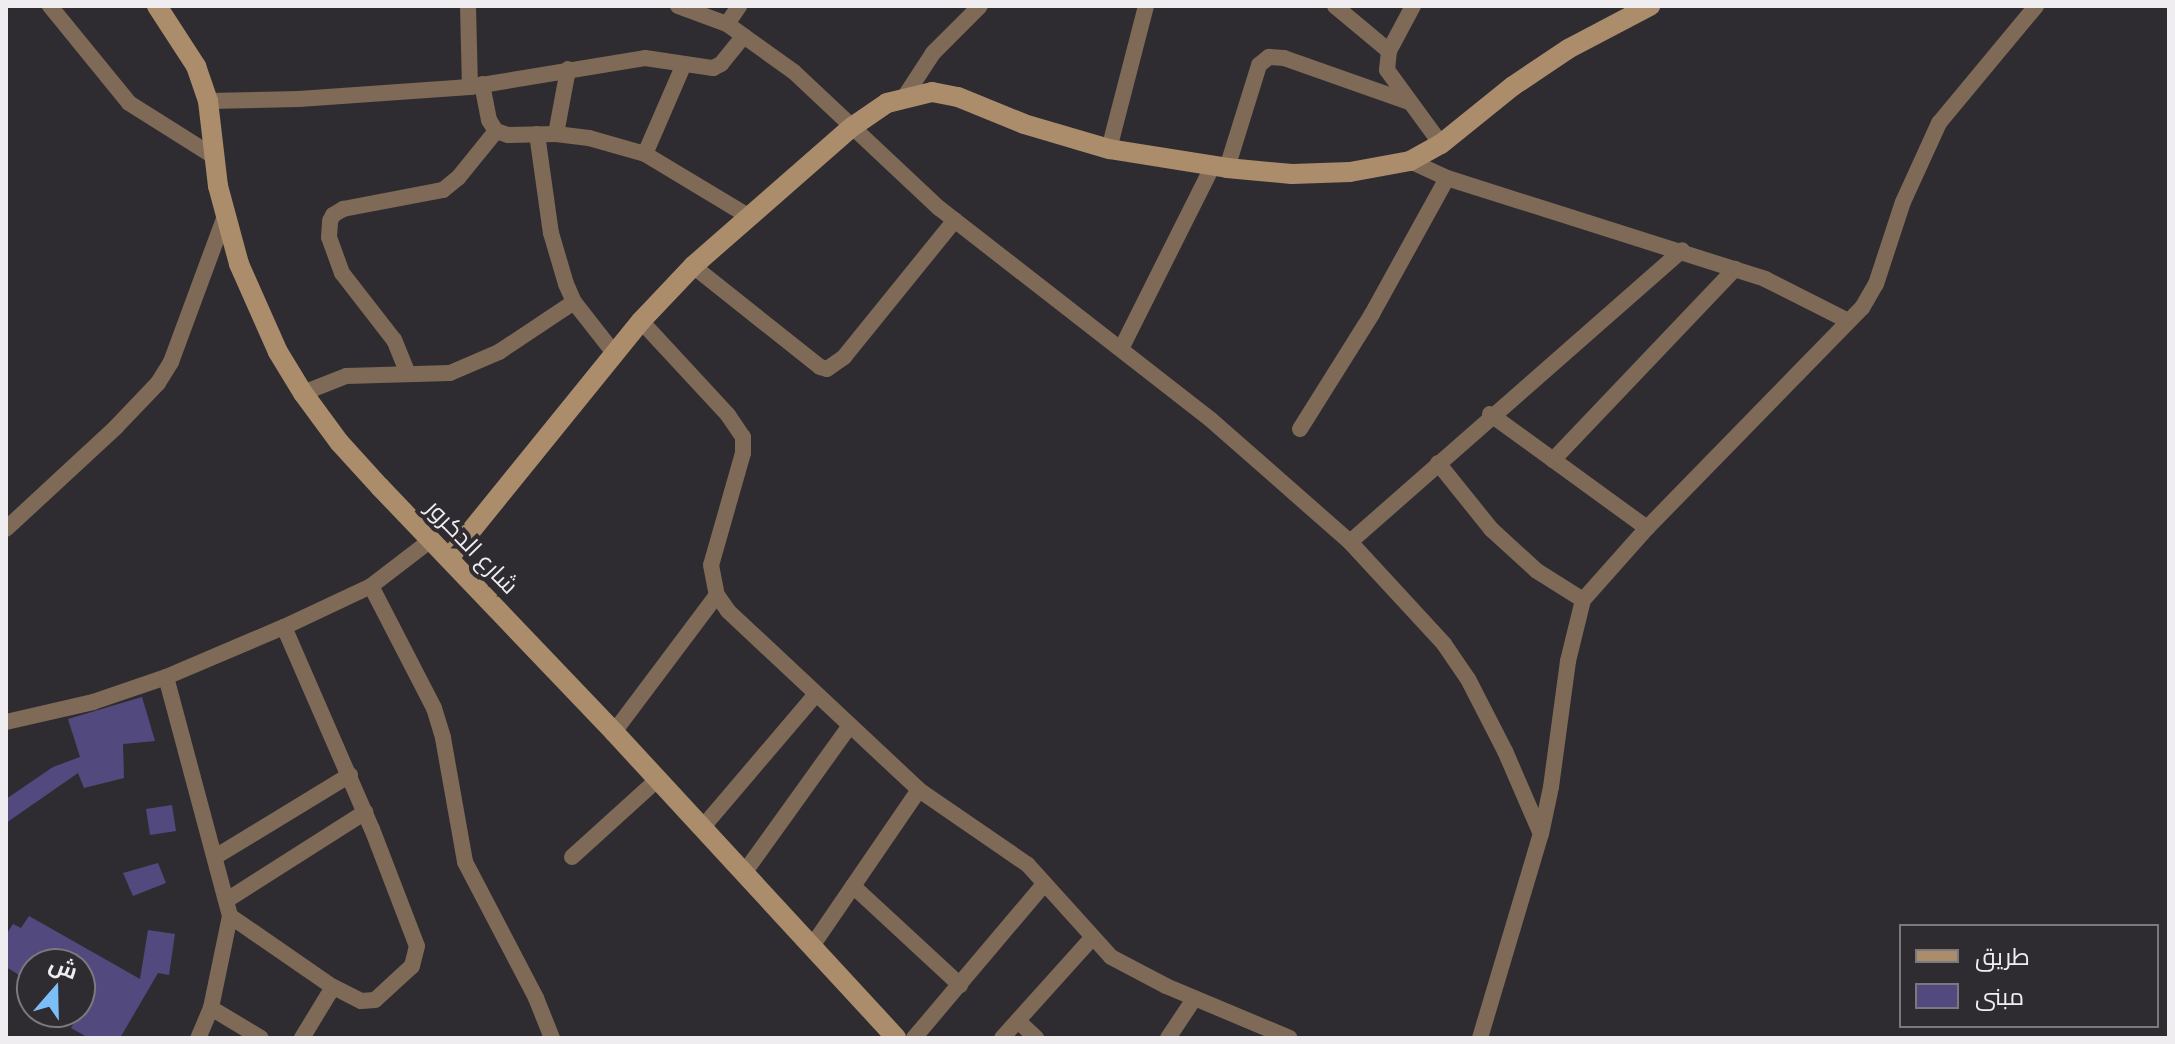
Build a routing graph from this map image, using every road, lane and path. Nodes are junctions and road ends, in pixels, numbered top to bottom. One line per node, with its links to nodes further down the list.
1 (50, 6): 28 (street)
2 (157, 6): 19 (street, شارع الدكرور)
3 (468, 6): 17 (street)
4 (678, 6): 12 (street)
5 (739, 6): 12 (street)
6 (980, 6): 18 (street)
7 (1146, 6): 26 (street)
8 (1335, 6): 14 (street)
9 (1413, 6): 14 (street)
10 (1650, 6): 25 (street)
11 (2036, 6): 40 (street)
12 (727, 24): 13 (street)
13 (744, 36): 15 (street); 21 (street)
14 (1389, 51): 20 (street)
15 (684, 64): 16 (street); 27 (street)
16 (568, 69): 17 (street); 24 (street)
17 (476, 86): 19 (street); 22 (street)
18 (905, 96): 21 (street); 26 (street)
19 (208, 101): 28 (street, شارع الدكرور)
20 (1409, 102): 25 (street); 30 (street)
21 (852, 127): 33 (street); 34 (street)
22 (496, 131): 23 (street); 43 (street)
23 (537, 134): 24 (street); 38 (street)
24 (556, 134): 27 (street)
25 (1441, 144): 29 (street)
26 (1109, 149): 30 (street)
27 (645, 154): 33 (street)
28 (213, 156): 32 (street, شارع الدكرور)
29 (1410, 161): 30 (street); 31 (street)
30 (1220, 168): 41 (street)
31 (1447, 178): 35 (street); 46 (street)
32 (225, 216): 44 (street, شارع الدكرور); 50 (street)
33 (748, 216): 36 (street)
34 (955, 220): 36 (street); 41 (street)
35 (1682, 250): 37 (street); 45 (street)
36 (693, 266): 39 (street)
37 (1735, 269): 40 (street); 47 (street)
38 (574, 302): 42 (street); 43 (street)
39 (641, 321): 42 (street); 55 (street)
40 (1848, 321): 49 (street)
41 (1121, 349): 52 (street)
42 (614, 353): 53 (street)
43 (408, 374): 44 (street)
44 (303, 393): 51 (street, شارع الدكرور)
45 (1490, 414): 47 (street); 48 (street)
46 (1300, 429)
47 (1553, 460): 49 (street)
48 (1438, 463): 52 (street); 56 (street)
49 (1647, 528): 56 (street)
50 (6, 529)
51 (431, 540): 53 (street, شارع الدكرور); 54 (street)
52 (1350, 542): 68 (street)
53 (449, 558): 62 (street, شارع الدكرور)
54 (371, 586): 57 (street); 86 (street)
55 (717, 595): 59 (street); 62 (street)
56 (1583, 600): 68 (street)
57 (284, 627): 58 (street); 63 (street)
58 (166, 677): 60 (street); 69 (street)
59 (816, 694): 61 (street); 67 (street)
60 (6, 722)
61 (849, 727): 65 (street); 71 (street)
62 (614, 732): 64 (street, شارع الدكرور)
63 (350, 775): 66 (street); 69 (street)
64 (658, 779): 67 (street, شارع الدكرور); 70 (street)
65 (919, 790): 72 (street); 73 (street)
66 (365, 812): 74 (street); 78 (street)
67 (702, 828): 71 (street, شارع الدكرور)
68 (1541, 834): 93 (street)
69 (215, 857): 74 (street)
70 (572, 857)
71 (744, 873): 76 (street, شارع الدكرور)
72 (1044, 884): 75 (street); 77 (street)
73 (853, 886): 76 (street); 77 (street)
74 (229, 908): 78 (street); 80 (street)
75 (1092, 938): 79 (street); 81 (street)
76 (812, 946): 87 (street, شارع الدكرور)
77 (960, 985): 88 (street)
78 (333, 987): 85 (street)
79 (1194, 999): 82 (street); 91 (street)
80 (211, 1008): 83 (street); 84 (street)
81 (1018, 1021): 89 (street); 90 (street)
82 (1271, 1035): 92 (street)
83 (198, 1038)
84 (261, 1038)
85 (302, 1038)
86 (552, 1038)
87 (896, 1038)
88 (914, 1038)
89 (1002, 1038)
90 (1036, 1038)
91 (1168, 1038)
92 (1290, 1038)
93 (1480, 1038)

